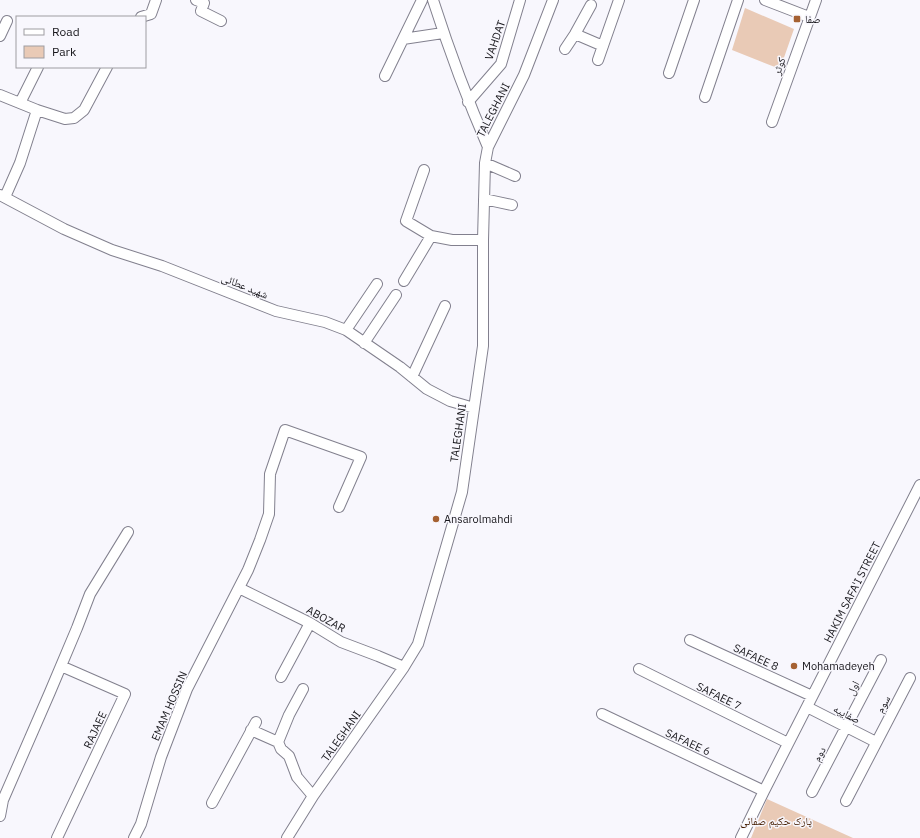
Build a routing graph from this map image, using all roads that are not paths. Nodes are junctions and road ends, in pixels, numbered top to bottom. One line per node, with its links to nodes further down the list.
1 (156, 0): 13 (street)
2 (196, 0): 16 (street)
3 (422, 0): 20 (street)
4 (433, 0): 17 (street)
5 (520, 0): 30 (street, VAHDAT)
6 (553, 0): 34 (street, TALEGHANI)
7 (619, 0): 21 (street)
8 (694, 0): 26 (street)
9 (738, 0): 29 (street)
10 (765, 0): 14 (street)
11 (816, 0): 14 (street, کوثر)
12 (590, 5): 18 (street)
13 (144, 16)
14 (809, 17): 33 (street, کوثر)
15 (7, 21): 19 (street)
16 (221, 21)
17 (443, 33): 20 (street); 30 (street)
18 (575, 34): 21 (street); 22 (street)
19 (0, 36)
20 (403, 39): 27 (street)
21 (603, 46): 23 (street)
22 (565, 49)
23 (598, 60)
24 (38, 68): 31 (street)
25 (106, 68): 32 (street)
26 (669, 73)
27 (385, 76)
28 (0, 95): 31 (street)
29 (705, 97)
30 (468, 102): 34 (street)
31 (20, 103): 32 (street)
32 (37, 110): 38 (street)
33 (772, 122)
34 (488, 147): 35 (street, TALEGHANI)
35 (485, 163): 37 (street); 39 (street, TALEGHANI)
36 (424, 170): 41 (street)
37 (515, 176)
38 (2, 196): 47 (street, شهید عطائی)
39 (484, 199): 40 (street); 42 (street, TALEGHANI)
40 (512, 205)
41 (431, 236): 42 (street); 43 (street)
42 (483, 240): 50 (street, TALEGHANI)
43 (404, 281)
44 (377, 284): 47 (street)
45 (396, 294): 48 (street)
46 (445, 306): 49 (street)
47 (346, 330): 48 (street, شهید عطائی)
48 (364, 343): 49 (street, شهید عطائی)
49 (412, 377): 50 (street, شهید عطائی)
50 (474, 408): 59 (street, TALEGHANI)
51 (920, 485): 64 (street, HAKIM SAFA'I STREET)
52 (339, 507): 54 (street, EMAM HOSSIN)
53 (128, 532): 58 (street)
54 (239, 588): 55 (street, ABOZAR); 78 (street, EMAM HOSSIN)
55 (310, 623): 59 (street, ABOZAR); 61 (street)
56 (690, 640): 64 (street, SAFAEE 8)
57 (881, 660): 67 (street, اول)
58 (61, 666): 76 (street); 77 (street, RAJAEE)
59 (404, 667): 73 (street, TALEGHANI)
60 (639, 669): 70 (street, SAFAEE 7)
61 (281, 677)
62 (910, 678): 69 (street, سوم)
63 (303, 689): 68 (street)
64 (812, 696): 65 (street, HAKIM SAFA'I STREET)
65 (807, 707): 67 (street, صفاییه); 70 (street, HAKIM SAFA'I STREET)
66 (602, 714): 71 (street, SAFAEE 6)
67 (846, 727): 69 (street, صفاییه); 72 (street, دوم)
68 (278, 742): 73 (street); 75 (street)
69 (876, 742): 74 (street, سوم)
70 (788, 743): 71 (street, HAKIM SAFA'I STREET)
71 (764, 791): 80 (street, HAKIM SAFA'I STREET)
72 (812, 792)
73 (313, 796): 79 (street, TALEGHANI)
74 (846, 801)
75 (212, 803)
76 (0, 816)
77 (57, 838)
78 (134, 838)
79 (287, 838)
80 (741, 838)

